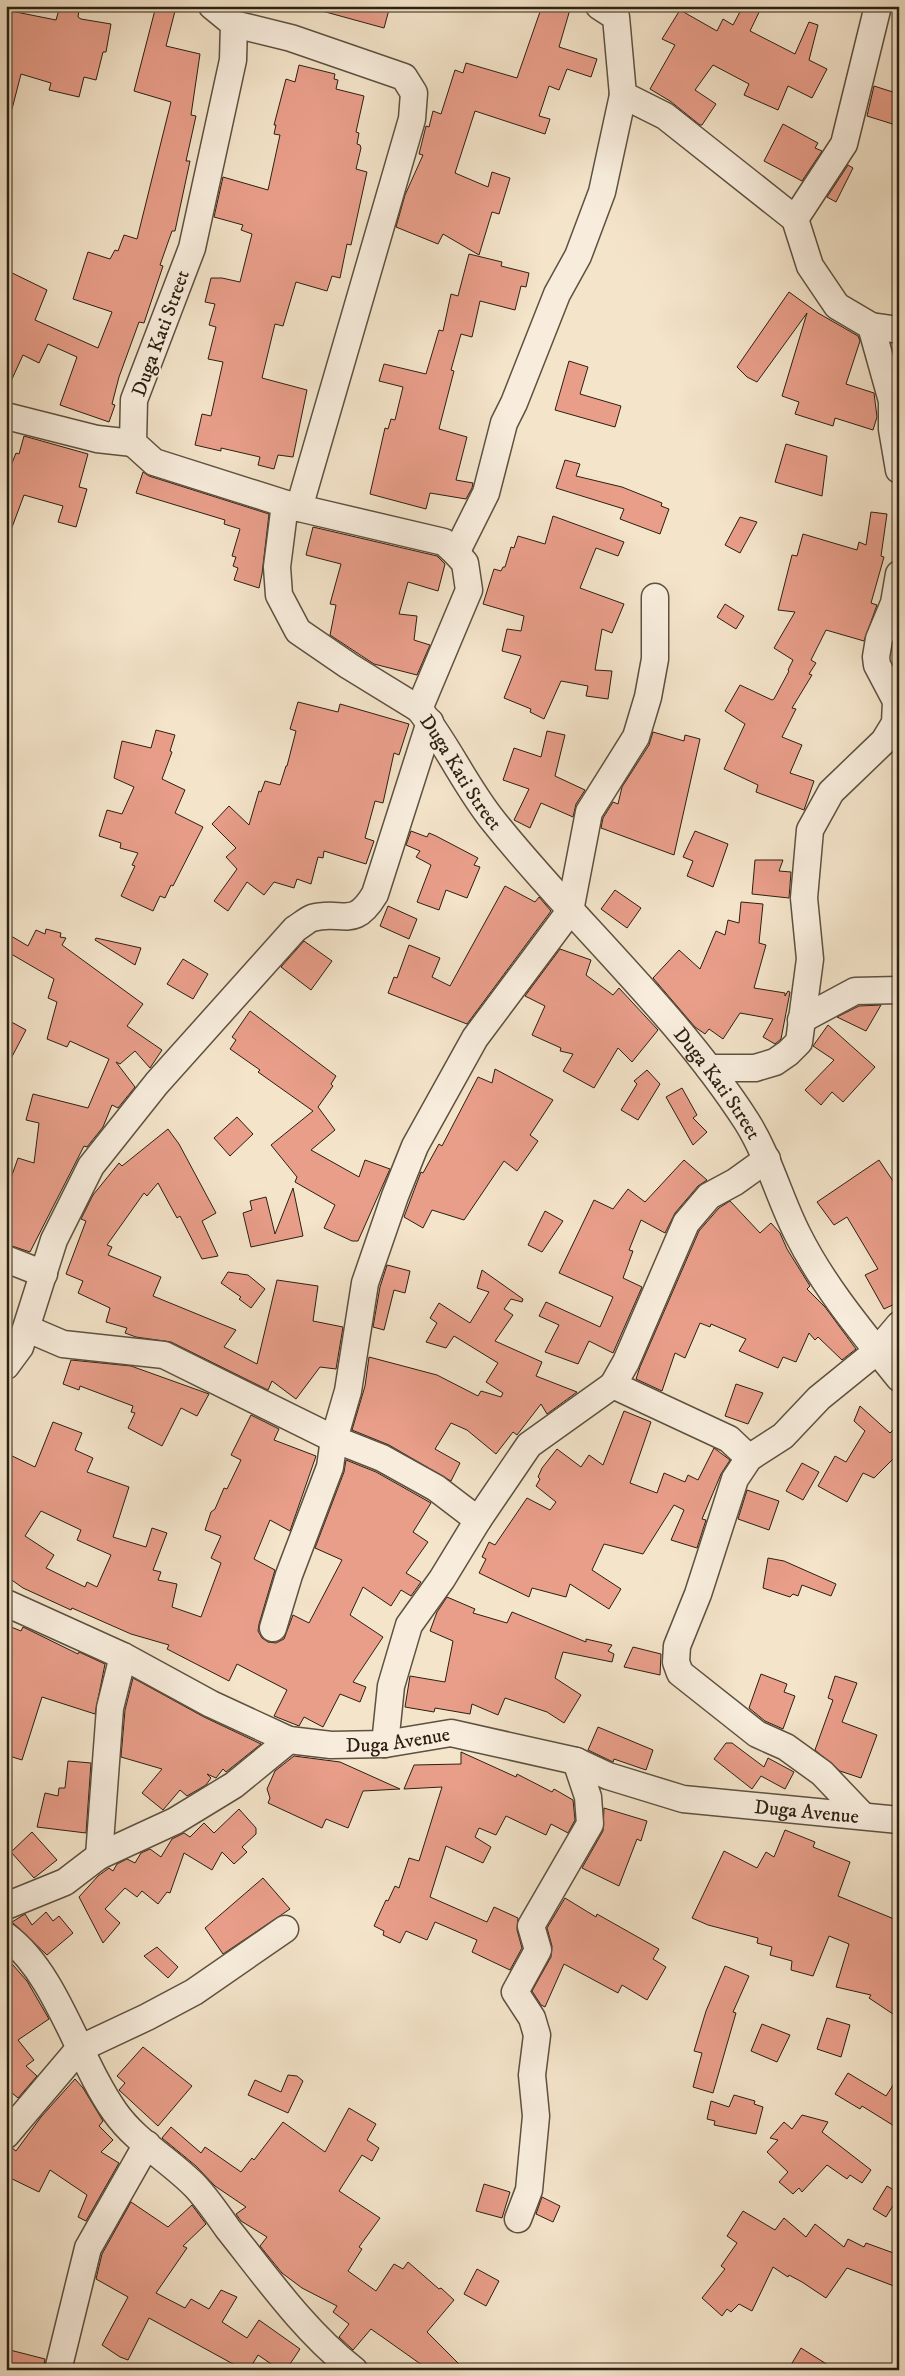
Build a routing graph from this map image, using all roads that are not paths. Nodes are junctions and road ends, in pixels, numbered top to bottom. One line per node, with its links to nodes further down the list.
1 (212, 6): 4 (street)
2 (878, 6): 6 (street)
3 (612, 10): 5 (street)
4 (234, 24): 10 (street, Duga Kati Street); 12 (street)
5 (623, 95): 6 (street); 13 (street)
6 (795, 219): 7 (street)
7 (871, 326): 8 (street); 11 (street)
8 (899, 330)
9 (6, 416): 10 (street)
10 (133, 443): 12 (street)
11 (899, 470)
12 (292, 506): 13 (street); 16 (street)
13 (456, 553): 16 (street, Duga Kati Street)
14 (899, 574): 17 (street)
15 (655, 597): 18 (street)
16 (424, 716): 18 (street, Duga Kati Street); 24 (street)
17 (897, 725): 20 (street)
18 (570, 911): 21 (street, Duga Kati Street); 31 (street)
19 (899, 990): 20 (street)
20 (801, 1020): 21 (street)
21 (709, 1068): 22 (street, Duga Kati Street)
22 (767, 1159): 27 (street, Duga Kati Street); 30 (street)
23 (6, 1258): 24 (street)
24 (44, 1274): 26 (street)
25 (899, 1325): 27 (street)
26 (28, 1329): 28 (street); 31 (street)
27 (877, 1351): 29 (street, Duga Kati Street); 32 (street)
28 (6, 1366)
29 (899, 1378)
30 (613, 1385): 32 (street); 33 (street)
31 (334, 1439): 33 (street); 35 (street)
32 (749, 1458): 40 (street)
33 (478, 1520): 38 (street)
34 (6, 1604): 36 (street, Duga Avenue)
35 (273, 1628)
36 (123, 1656): 37 (street, Duga Avenue); 42 (street)
37 (289, 1740): 38 (street, Duga Avenue); 42 (street)
38 (385, 1744): 39 (street, Duga Avenue)
39 (576, 1761): 40 (street, Duga Avenue); 49 (street)
40 (863, 1816): 41 (street, Duga Avenue)
41 (899, 1820)
42 (99, 1856): 43 (street)
43 (6, 1906)
44 (285, 1929): 46 (street)
45 (6, 1936): 46 (street)
46 (79, 2049): 47 (street); 48 (street)
47 (6, 2135)
48 (147, 2144): 50 (street); 51 (street)
49 (518, 2219)
50 (339, 2365)
51 (58, 2370)

